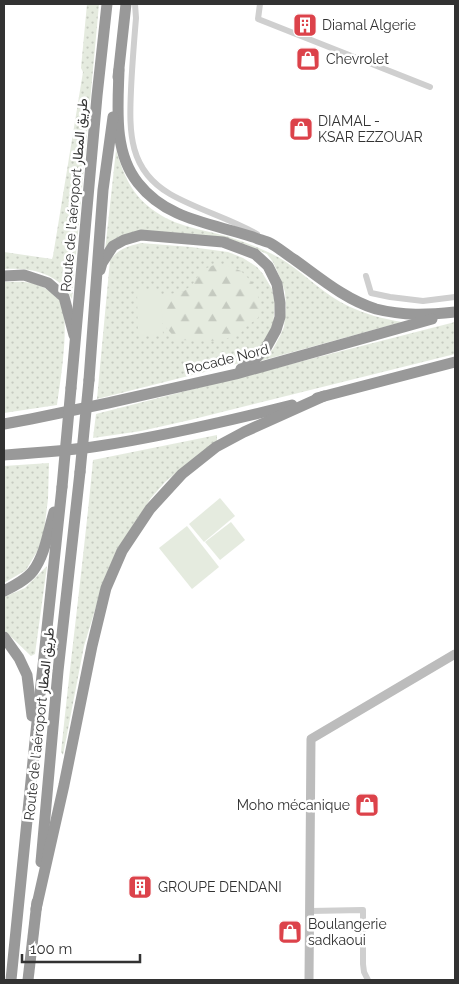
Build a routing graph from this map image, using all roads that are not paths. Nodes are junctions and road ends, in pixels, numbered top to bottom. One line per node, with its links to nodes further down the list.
1 (107, 4): 13 (highway, Route de l'aéroport طريق المطار)
2 (126, 4): 5 (highway, Route de l'aéroport طريق المطار)
3 (135, 4): 7 (street)
4 (260, 4): 6 (street)
5 (119, 70): 7 (highway); 10 (highway, Route de l'aéroport طريق المطار)
6 (430, 87)
7 (270, 243): 12 (highway)
8 (4, 276): 13 (highway)
9 (366, 276): 11 (street)
10 (96, 283): 15 (highway); 24 (highway, Route de l'aéroport طريق المطار, bridge)
11 (455, 297)
12 (455, 312): 15 (highway, Rocade Nord)
13 (76, 342): 19 (highway, Route de l'aéroport طريق المطار, bridge)
14 (455, 362): 16 (highway)
15 (236, 374): 17 (highway, Rocade Nord)
16 (324, 396): 18 (highway); 24 (highway)
17 (4, 424)
18 (4, 454)
19 (62, 487): 20 (highway); 23 (highway, Route de l'aéroport طريق المطار)
20 (4, 591)
21 (4, 637): 23 (highway)
22 (455, 654): 25 (street)
23 (35, 741): 26 (highway, Route de l'aéroport طريق المطار)
24 (36, 909): 27 (highway, Route de l'aéroport طريق المطار)
25 (310, 911): 30 (street); 31 (street)
26 (12, 968): 28 (highway); 29 (highway, Route de l'aéroport طريق المطار)
27 (29, 979)
28 (5, 980)
29 (11, 980)
30 (309, 980)
31 (368, 980)

